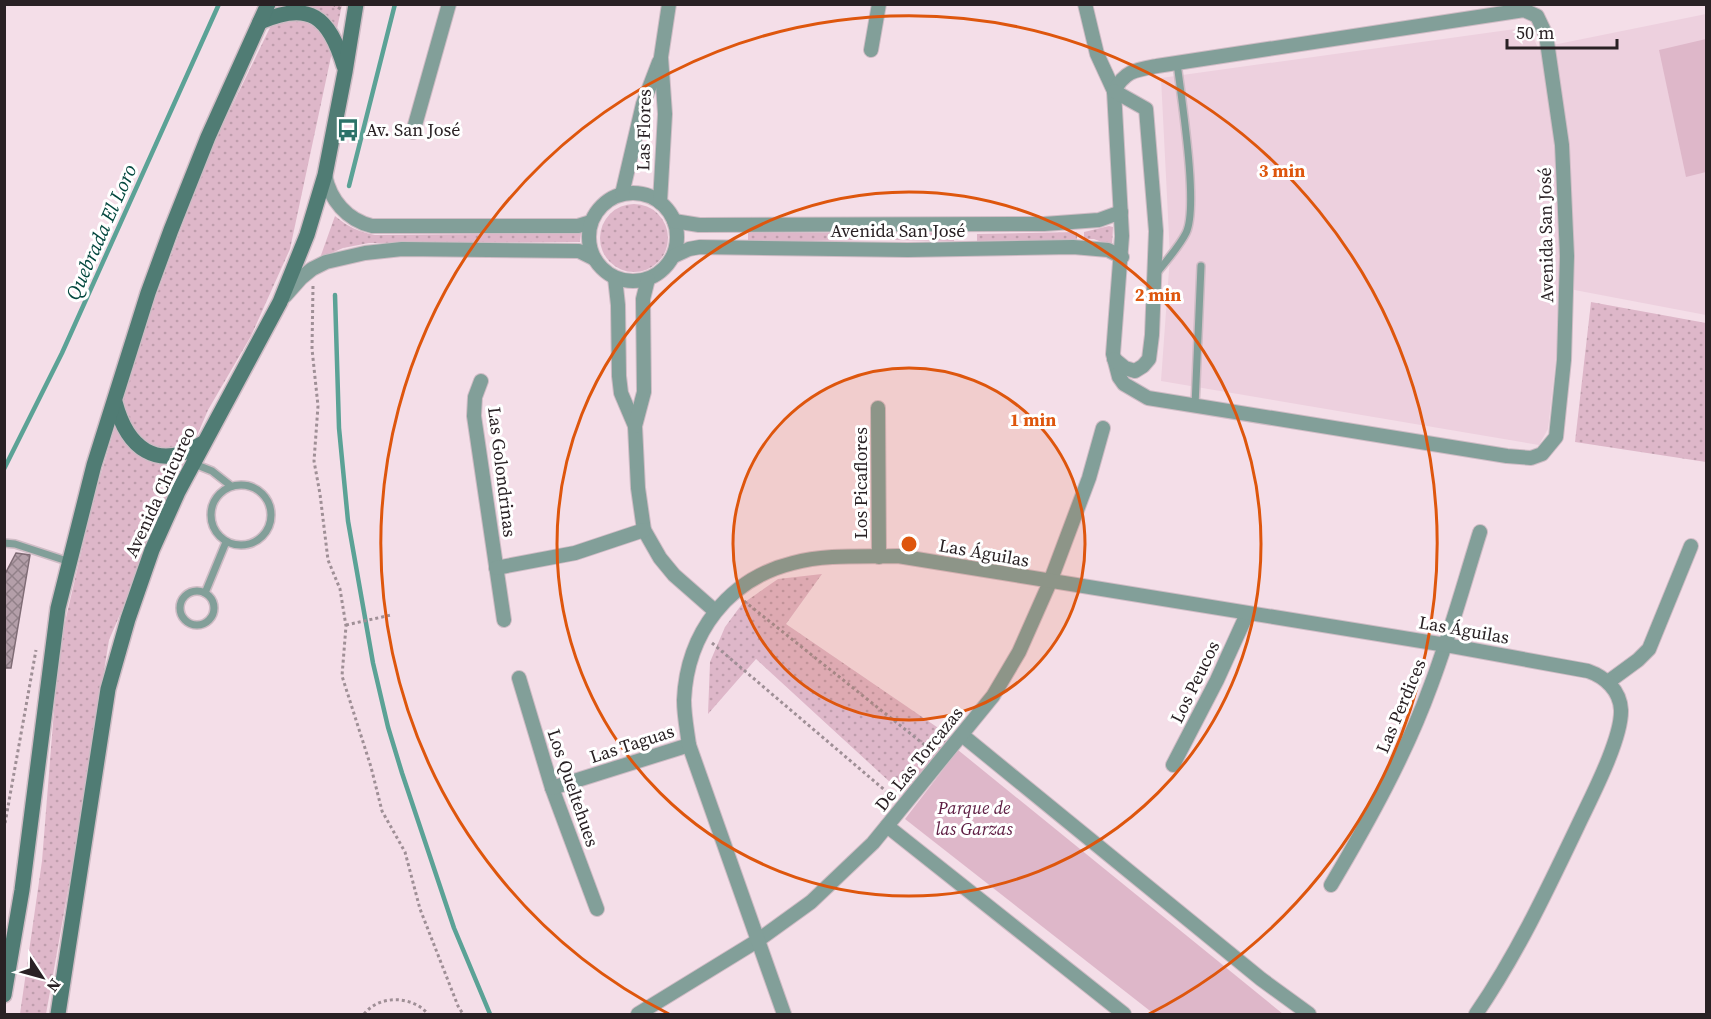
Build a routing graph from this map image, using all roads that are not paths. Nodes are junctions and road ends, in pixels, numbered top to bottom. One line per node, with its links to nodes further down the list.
1 (268, 4): 8 (main road)
2 (356, 4): 12 (main road, Avenida Chicureo)
3 (449, 4): 14 (street)
4 (669, 4): 10 (street, Las Flores)
5 (879, 4): 9 (street)
6 (1085, 4): 13 (street)
7 (1500, 9): 11 (street, Avenida San José); 32 (street, Avenida San José)
8 (260, 22): 12 (main road); 31 (main road)
9 (871, 50)
10 (661, 57): 16 (street, Las Flores); 17 (street, Las Flores)
11 (1177, 63): 13 (street, Avenida San José); 25 (lane)
12 (345, 72): 15 (main road, Avenida Chicureo)
13 (1114, 91): 18 (street, Avenida San José); 25 (street)
14 (413, 132)
15 (325, 175): 20 (street); 28 (main road, Avenida Chicureo)
16 (622, 194): 17 (street); 20 (street)
17 (660, 202): 19 (street)
18 (1121, 212): 19 (street, Avenida San José); 22 (street, Avenida San José)
19 (675, 221): 21 (street)
20 (591, 222): 23 (street)
21 (674, 256): 22 (street, Avenida San José); 27 (street)
22 (1122, 257): 29 (street, Avenida San José)
23 (593, 258): 26 (street); 28 (street)
24 (1201, 266): 32 (lane)
25 (1155, 276): 29 (street)
26 (615, 278): 27 (street); 34 (street)
27 (648, 279): 34 (street)
28 (280, 302): 36 (main road, Avenida Chicureo)
29 (1114, 359): 32 (street, Avenida San José)
30 (481, 381): 46 (street, Las Golondrinas)
31 (115, 402): 36 (main road); 45 (main road)
32 (1195, 406)
33 (878, 408): 44 (street, Los Picaflores)
34 (635, 426): 39 (street)
35 (1102, 428): 47 (street, De Las Torcazas)
36 (203, 443): 37 (main road, Avenida Chicureo)
37 (192, 463): 38 (lane); 64 (main road, Avenida Chicureo)
38 (231, 486): 41 (lane); 41 (lane)
39 (644, 530): 46 (street); 49 (street)
40 (1480, 532): 52 (street, Las Perdices)
41 (226, 542): 48 (lane)
42 (4, 543): 45 (lane)
43 (1690, 546): 54 (street)
44 (879, 557): 47 (street, Las Águilas); 49 (street, Las Águilas)
45 (70, 562): 63 (main road)
46 (496, 568): 51 (street, Las Golondrinas)
47 (1050, 582): 50 (street, Las Águilas); 55 (street, De Las Torcazas)
48 (205, 593): 48 (lane)
49 (715, 611): 56 (street, Las Águilas)
50 (1247, 614): 52 (street, Las Águilas); 57 (street, Los Peucos)
51 (504, 620)
52 (1446, 645): 54 (street, Las Águilas); 60 (street, Las Perdices)
53 (519, 678): 58 (street, Los Queltehues)
54 (1608, 682): 69 (street)
55 (962, 735): 59 (street, De Las Torcazas); 68 (street)
56 (688, 745): 58 (street, Las Taguas); 62 (street, Las Águilas)
57 (1173, 765)
58 (552, 788): 61 (street, Los Queltehues)
59 (887, 826): 62 (street, De Las Torcazas); 67 (street)
60 (1331, 885)
61 (597, 909)
62 (757, 941): 65 (street, De Las Torcazas); 66 (street, Las Águilas)
63 (4, 995)
64 (58, 1014)
65 (638, 1014)
66 (784, 1014)
67 (1124, 1014)
68 (1309, 1014)
69 (1476, 1014)

